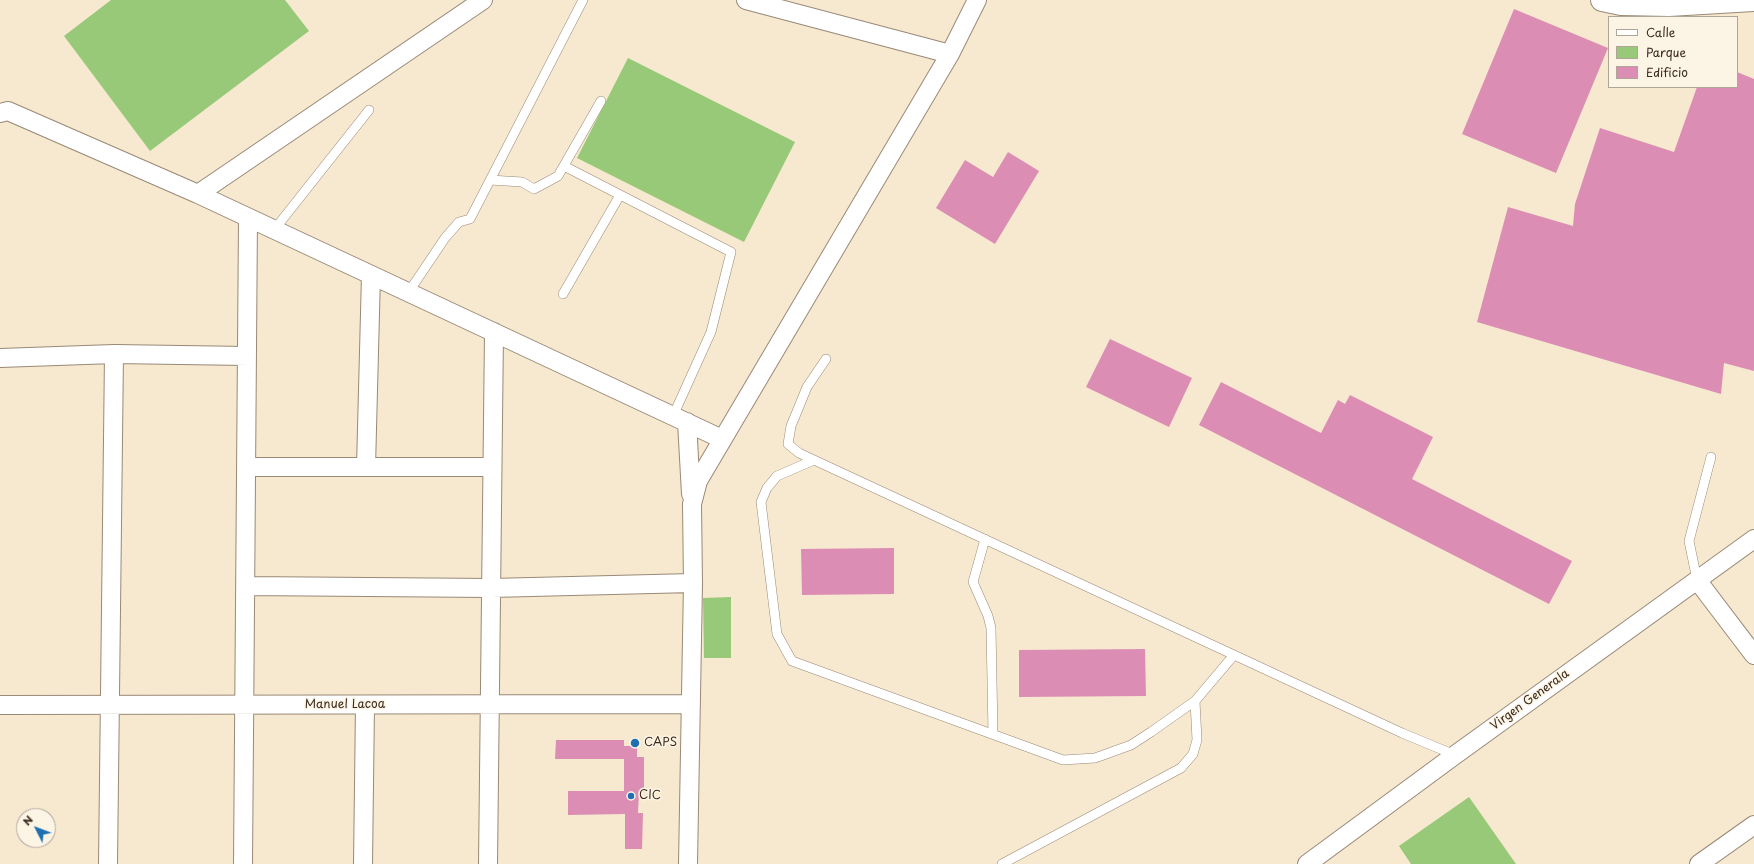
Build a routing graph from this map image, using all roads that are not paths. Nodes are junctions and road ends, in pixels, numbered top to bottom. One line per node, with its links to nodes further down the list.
1 (483, 0): 13 (street)
2 (584, 0): 12 (lane)
3 (746, 0): 7 (street)
4 (977, 0): 7 (street)
5 (1602, 0): 6 (main road)
6 (1754, 0)
7 (950, 54): 26 (street)
8 (601, 101): 11 (lane)
9 (369, 110): 16 (lane)
10 (0, 113): 13 (street)
11 (564, 166): 12 (lane); 14 (lane)
12 (490, 180): 18 (lane)
13 (198, 194): 15 (street)
14 (620, 195): 19 (lane); 25 (lane)
15 (248, 218): 16 (street); 22 (street)
16 (274, 230): 17 (street)
17 (371, 275): 18 (street); 30 (street)
18 (408, 293): 20 (street)
19 (563, 294)
20 (494, 332): 25 (street); 31 (street)
21 (114, 354): 22 (street); 23 (street); 45 (street)
22 (247, 356): 29 (street)
23 (0, 358)
24 (826, 359): 28 (lane)
25 (680, 419): 26 (street); 32 (street)
26 (722, 439): 32 (street)
27 (1711, 457): 35 (lane)
28 (814, 460): 34 (lane); 48 (lane)
29 (246, 467): 30 (street); 37 (street)
30 (366, 467): 31 (street)
31 (492, 468): 38 (street)
32 (692, 504): 36 (street)
33 (1754, 538): 35 (street, Virgen Generala)
34 (985, 539): 39 (lane); 48 (lane)
35 (1696, 580): 40 (street); 49 (street, Virgen Generala)
36 (693, 583): 38 (street); 43 (street)
37 (246, 586): 38 (street); 46 (street)
38 (491, 588): 42 (street)
39 (1234, 655): 41 (lane); 49 (lane)
40 (1754, 655)
41 (1195, 701): 48 (lane); 56 (lane)
42 (490, 704): 43 (street, Manuel Lacoa); 47 (street, Manuel Lacoa); 54 (street)
43 (691, 704): 55 (street)
44 (0, 705): 45 (street, Manuel Lacoa)
45 (109, 705): 46 (street, Manuel Lacoa); 51 (street)
46 (245, 705): 47 (street, Manuel Lacoa); 52 (street)
47 (364, 705): 53 (street)
48 (993, 734)
49 (1455, 755): 57 (street, Virgen Generala)
50 (1754, 825): 58 (street)
51 (108, 864)
52 (243, 864)
53 (364, 864)
54 (488, 864)
55 (688, 864)
56 (1002, 864)
57 (1307, 864)
58 (1699, 864)

